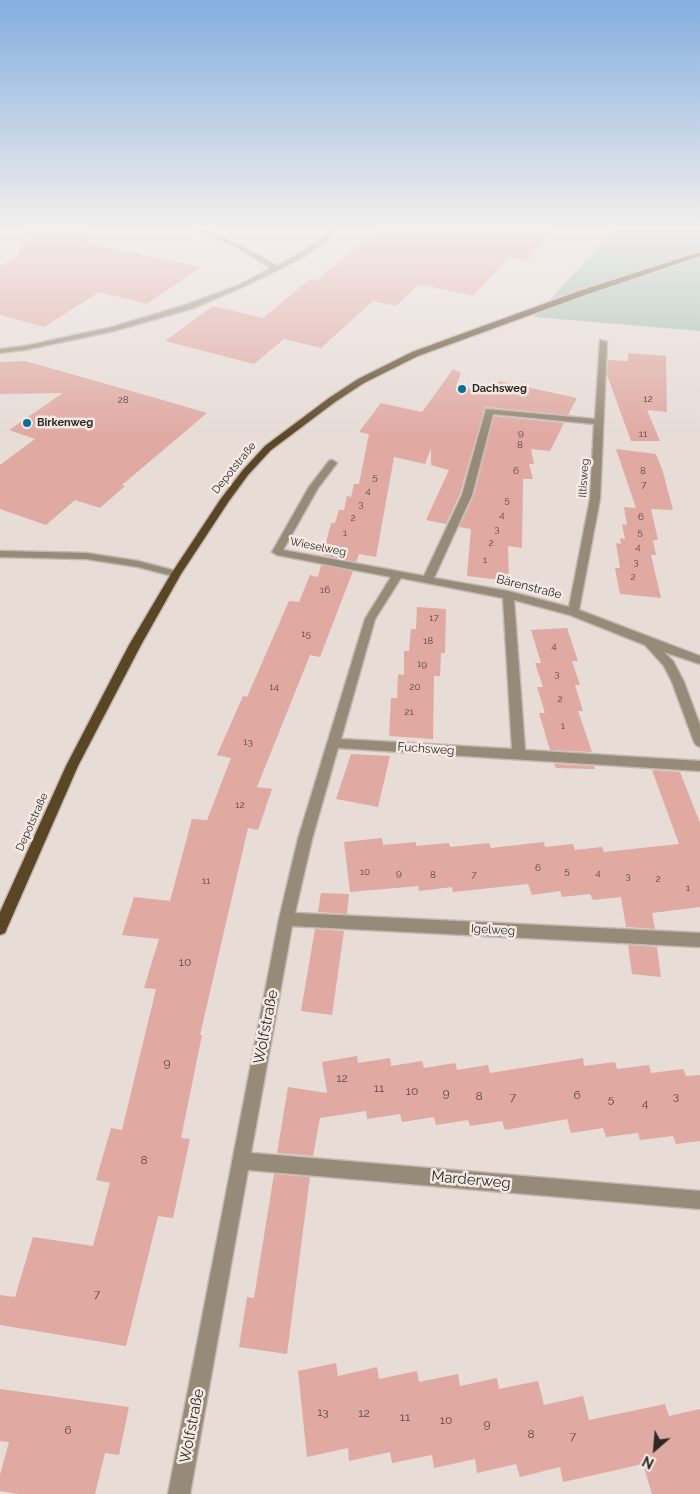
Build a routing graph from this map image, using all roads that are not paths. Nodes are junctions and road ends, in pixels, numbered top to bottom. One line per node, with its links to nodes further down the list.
1 (209, 299): 4 (street)
2 (569, 299): 8 (main road, Depotstraße)
3 (603, 342): 5 (street, Iltisweg)
4 (0, 351)
5 (599, 422): 10 (street); 12 (street, Iltisweg)
6 (332, 463): 9 (street, Wieselweg)
7 (0, 554): 8 (street)
8 (176, 574): 20 (main road, Depotstraße)
9 (398, 574): 10 (street, Bärenstraße); 16 (street, Wolfstraße)
10 (428, 579): 11 (street, Bärenstraße)
11 (508, 595): 12 (street, Bärenstraße); 17 (street)
12 (573, 612): 13 (street, Bärenstraße)
13 (649, 642): 14 (street, Bärenstraße); 15 (street, Bärenstraße)
14 (700, 660)
15 (700, 742)
16 (332, 743): 17 (street, Fuchsweg); 19 (street, Wolfstraße)
17 (519, 755): 18 (street, Fuchsweg)
18 (700, 766)
19 (286, 919): 21 (street, Igelweg); 22 (street, Wolfstraße)
20 (0, 928)
21 (700, 940)
22 (242, 1160): 23 (street, Marderweg); 24 (street, Wolfstraße)
23 (700, 1200)
24 (179, 1494)

